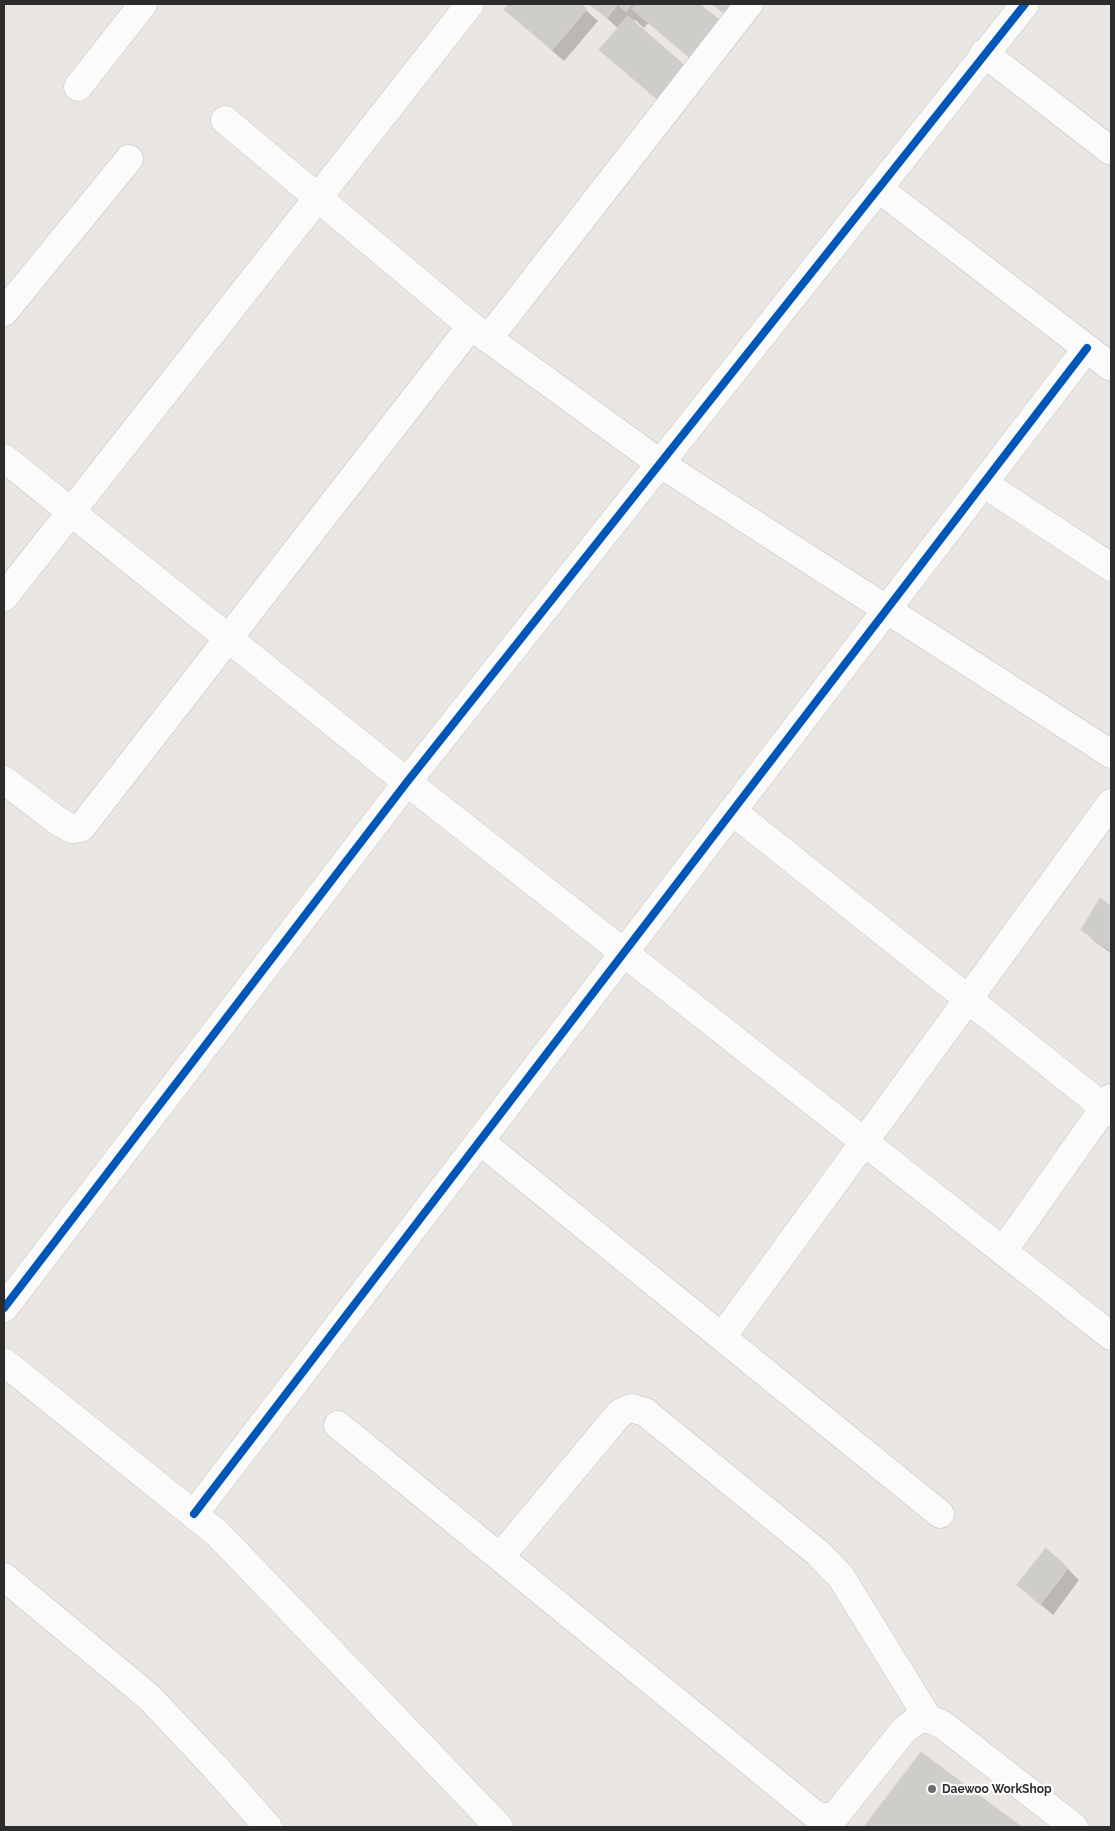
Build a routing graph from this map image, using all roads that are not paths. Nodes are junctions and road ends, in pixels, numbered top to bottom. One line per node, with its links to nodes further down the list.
1 (144, 4): 6 (street)
2 (470, 4): 11 (street)
3 (750, 4): 13 (street)
4 (1025, 4): 5 (street)
5 (984, 53): 8 (street); 10 (street)
6 (78, 86)
7 (225, 120): 11 (street)
8 (1111, 151)
9 (129, 159): 12 (street)
10 (878, 188): 14 (street); 17 (street)
11 (318, 198): 13 (street); 19 (street)
12 (4, 312)
13 (479, 332): 17 (street); 23 (street)
14 (1087, 348): 15 (street); 18 (street)
15 (1111, 367)
16 (4, 458): 19 (street)
17 (661, 464): 22 (street); 26 (street)
18 (983, 483): 20 (street); 22 (street)
19 (71, 512): 21 (street); 23 (street)
20 (1111, 567)
21 (4, 597)
22 (886, 609): 24 (street); 28 (street)
23 (228, 638): 25 (street); 26 (street)
24 (1111, 754)
25 (4, 780)
26 (407, 782): 29 (street); 35 (street)
27 (1111, 802): 30 (street)
28 (732, 811): 29 (street); 30 (street)
29 (624, 953): 32 (street); 33 (street)
30 (968, 999): 31 (street); 33 (street)
31 (1109, 1106): 34 (street)
32 (480, 1141): 37 (street); 40 (street)
33 (864, 1142): 34 (street); 37 (street)
34 (1003, 1251): 36 (street)
35 (7, 1298)
36 (1111, 1336)
37 (722, 1337): 41 (street)
38 (4, 1362): 40 (street)
39 (338, 1425): 42 (street)
40 (194, 1514): 46 (street)
41 (940, 1514)
42 (500, 1557): 44 (street); 44 (street)
43 (4, 1577): 45 (street)
44 (928, 1718): 47 (street)
45 (268, 1827)
46 (499, 1827)
47 (1074, 1827)

